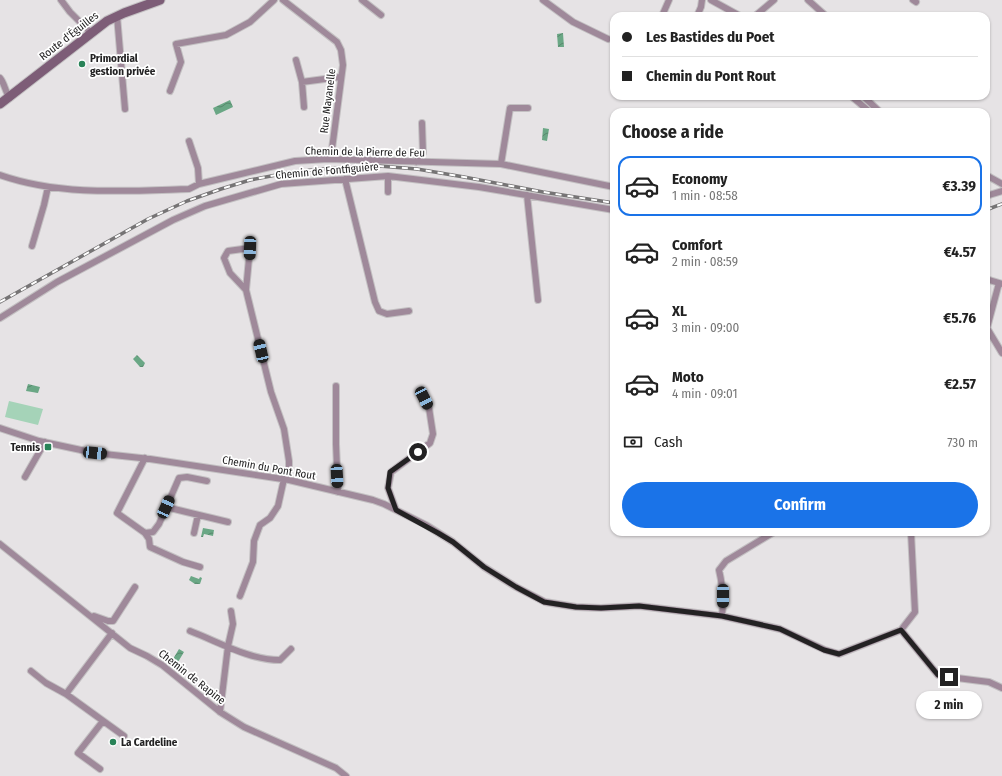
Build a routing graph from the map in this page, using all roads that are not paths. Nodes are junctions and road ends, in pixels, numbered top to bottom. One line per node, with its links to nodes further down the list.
1 (61, 0): 19 (street)
2 (160, 0): 18 (street, Route d'Éguilles)
3 (274, 0): 25 (street)
4 (283, 0): 22 (street, Rue Mayanelle)
5 (362, 0): 17 (street)
6 (543, 0): 20 (street)
7 (669, 0): 12 (street)
8 (702, 0): 13 (street)
9 (711, 0): 14 (street)
10 (774, 0): 15 (street)
11 (808, 0): 16 (street)
12 (664, 12)
13 (699, 12)
14 (733, 12)
15 (760, 12)
16 (822, 12)
17 (381, 15)
18 (117, 16): 19 (street, Route d'Éguilles); 34 (street)
19 (91, 33): 26 (street, Route d'Éguilles)
20 (608, 39)
21 (296, 60): 24 (street)
22 (340, 77): 24 (street); 37 (street, Rue Mayanelle)
23 (0, 78): 26 (street)
24 (302, 82): 30 (street)
25 (170, 91)
26 (10, 98): 29 (street, Route d'Éguilles)
27 (856, 100): 32 (street)
28 (866, 100): 33 (street)
29 (0, 104)
30 (304, 107)
31 (528, 108): 39 (street)
32 (865, 108)
33 (876, 108)
34 (125, 109)
35 (422, 124): 38 (street)
36 (189, 141): 44 (street)
37 (328, 159): 38 (street, Chemin de la Pierre de Feu); 44 (street, Chemin de la Pierre de Feu)
38 (416, 162): 39 (street, Chemin de la Pierre de Feu)
39 (501, 164): 46 (street, Chemin de la Pierre de Feu)
40 (388, 176): 43 (street, Chemin de Fontfiguière); 49 (street); 50 (street, Chemin de Fontfiguière)
41 (0, 177): 47 (street, Chemin de la Pierre de Feu)
42 (990, 177): 45 (street)
43 (345, 179): 58 (street); 59 (street, Chemin de Fontfiguière)
44 (199, 184): 47 (street, Chemin de la Pierre de Feu)
45 (1002, 184)
46 (610, 186)
47 (48, 187): 53 (street)
48 (1002, 191): 51 (street)
49 (388, 192)
50 (527, 195): 52 (street, Chemin de Fontfiguière); 57 (street)
51 (990, 195)
52 (610, 209)
53 (32, 246)
54 (990, 280): 55 (street)
55 (1001, 283): 60 (street)
56 (246, 290): 56 (street); 69 (street)
57 (538, 300)
58 (409, 311)
59 (0, 318)
60 (990, 318)
61 (990, 333): 62 (street)
62 (1002, 353)
63 (336, 386): 71 (street)
64 (424, 398): 73 (street)
65 (0, 428): 66 (street, Chemin du Pont Rout)
66 (45, 442): 67 (street, Chemin du Pont Rout); 68 (street)
67 (145, 458): 69 (street, Chemin du Pont Rout); 76 (street)
68 (25, 477)
69 (286, 480): 71 (street, Chemin du Pont Rout); 83 (street)
70 (207, 481): 72 (street)
71 (338, 492): 73 (street, Chemin du Pont Rout)
72 (166, 507): 74 (street); 76 (street)
73 (396, 510): 86 (street, Chemin du Pont Rout)
74 (198, 515): 75 (street); 77 (street)
75 (228, 522)
76 (145, 533): 81 (street)
77 (194, 533)
78 (767, 536): 86 (street)
79 (911, 536): 87 (street)
80 (0, 544): 85 (street, Chemin de Rapine)
81 (200, 567)
82 (135, 587): 85 (street)
83 (240, 596)
84 (230, 611): 90 (street)
85 (89, 615): 89 (street, Chemin de Rapine)
86 (722, 616): 87 (street, Chemin du Pont Rout)
87 (901, 630): 93 (street)
88 (190, 631): 90 (street)
89 (112, 634): 94 (street); 95 (street, Chemin de Rapine)
90 (228, 646): 91 (street); 95 (street)
91 (291, 649)
92 (31, 672): 94 (street)
93 (1002, 688)
94 (66, 694): 96 (street)
95 (220, 712): 99 (street, Chemin de Rapine)
96 (103, 721): 97 (street); 98 (street)
97 (124, 736)
98 (100, 769)
99 (346, 776)

